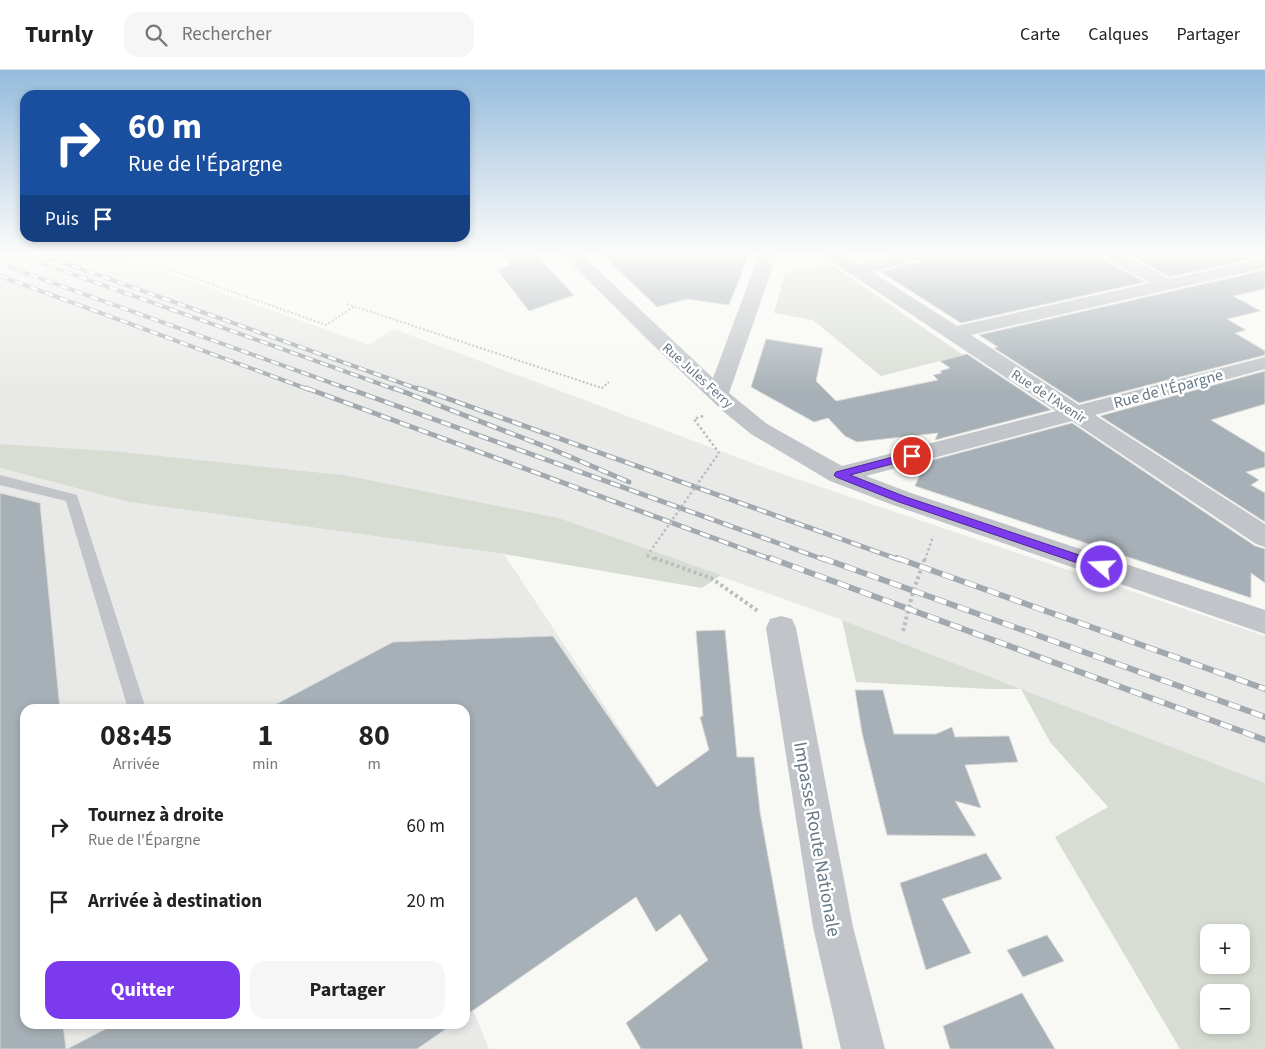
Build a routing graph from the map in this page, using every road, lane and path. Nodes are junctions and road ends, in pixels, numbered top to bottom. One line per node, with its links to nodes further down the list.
1 (259, 301): 7 (path)
2 (619, 301): 11 (street, Rue Jules Ferry)
3 (752, 301): 11 (street)
4 (905, 301): 8 (street, Rue de l'Avenir)
5 (1097, 301): 8 (street)
6 (347, 304): 7 (path)
7 (355, 306): 10 (path)
8 (954, 333): 12 (street, Rue de l'Avenir)
9 (1265, 363): 12 (street, Rue de l'Épargne)
10 (609, 382)
11 (718, 394): 14 (street, Rue Jules Ferry)
12 (1074, 413): 14 (street, Rue de l'Épargne); 17 (street, Rue de l'Avenir)
13 (694, 419): 19 (path, bridge)
14 (839, 475): 18 (street, Rue Jules Ferry)
15 (0, 480): 21 (lane)
16 (932, 536): 20 (path)
17 (1265, 537)
18 (1265, 622)
19 (780, 628): 22 (street, Impasse Route Nationale)
20 (902, 631)
21 (135, 704)
22 (863, 1049)

